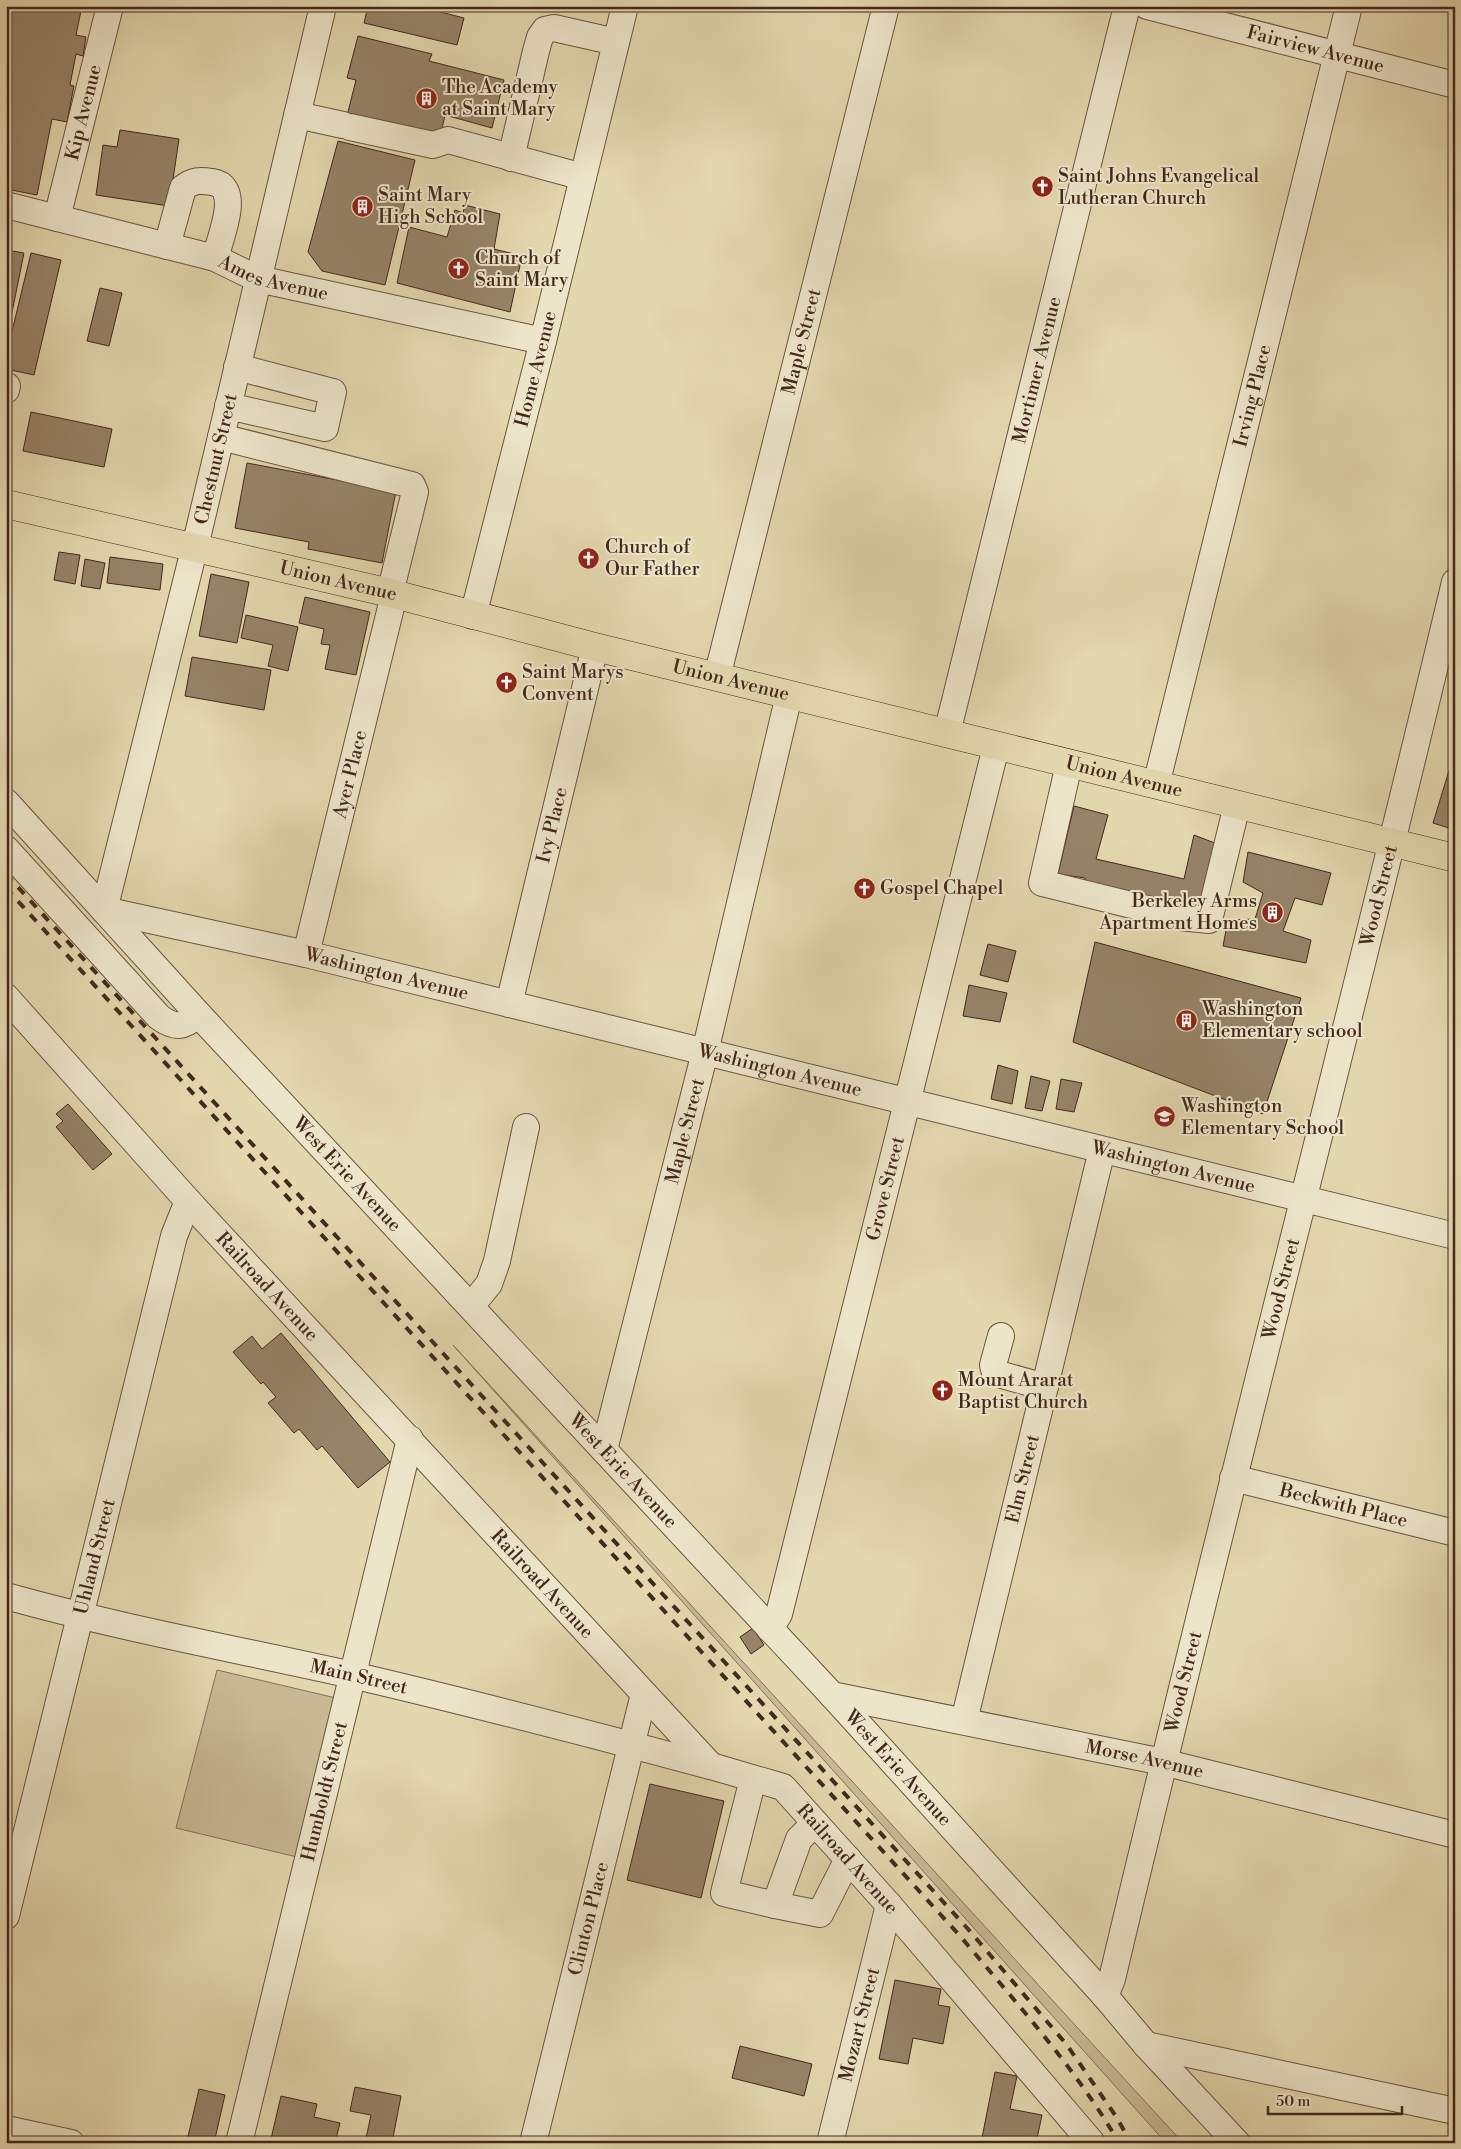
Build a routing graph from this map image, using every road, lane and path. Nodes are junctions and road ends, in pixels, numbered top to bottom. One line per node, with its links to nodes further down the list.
1 (110, 6): 15 (street, Kip Avenue)
2 (323, 6): 11 (street, Chestnut Street)
3 (625, 6): 8 (street, Home Avenue)
4 (886, 6): 29 (street, Maple Street)
5 (1127, 6): 31 (street, Mortimer Avenue)
6 (1147, 6): 9 (street, Fairview Avenue)
7 (1349, 6): 9 (street, Irving Place)
8 (616, 42): 12 (street); 13 (street, Home Avenue)
9 (1337, 55): 10 (street, Fairview Avenue); 34 (street, Irving Place)
10 (1455, 84)
11 (296, 115): 12 (street); 18 (street, Chestnut Street)
12 (512, 158): 13 (street)
13 (583, 177): 19 (street, Home Avenue)
14 (6, 205): 15 (street, Ames Avenue)
15 (58, 218): 16 (street, Ames Avenue)
16 (167, 246): 17 (street, Ames Avenue); 17 (street)
17 (214, 258): 18 (street, Ames Avenue)
18 (258, 279): 19 (street, Ames Avenue); 20 (street, Chestnut Street)
19 (544, 341): 27 (street, Home Avenue)
20 (237, 367): 21 (street, Chestnut Street); 21 (street)
21 (228, 406): 22 (street, Chestnut Street)
22 (221, 437): 24 (street, Chestnut Street); 26 (street, Ayer Place)
23 (6, 504): 24 (main road, Union Avenue)
24 (195, 547): 26 (main road, Union Avenue); 40 (street, Chestnut Street)
25 (1455, 582): 37 (street, Wood Street)
26 (392, 594): 27 (main road, Union Avenue); 41 (street, Ayer Place)
27 (472, 616): 28 (main road, Union Avenue)
28 (595, 647): 29 (main road, Union Avenue); 43 (street, Ivy Place)
29 (717, 677): 30 (main road, Union Avenue)
30 (789, 695): 31 (main road, Union Avenue); 45 (street, Maple Street)
31 (948, 733): 32 (main road, Union Avenue)
32 (996, 746): 33 (main road, Union Avenue); 46 (street, Grove Street)
33 (1069, 764): 34 (main road, Union Avenue); 36 (street)
34 (1156, 786): 36 (main road, Union Avenue)
35 (6, 802): 40 (street, West Erie Avenue)
36 (1237, 805): 37 (main road, Union Avenue)
37 (1393, 843): 39 (main road, Union Avenue); 49 (street, Wood Street)
38 (6, 849): 44 (street)
39 (1455, 858)
40 (104, 910): 41 (street, Washington Avenue); 44 (street, West Erie Avenue)
41 (306, 954): 43 (street, Washington Avenue)
42 (6, 997): 50 (street, Railroad Avenue)
43 (509, 1004): 45 (street, Washington Avenue)
44 (199, 1015): 52 (street, West Erie Avenue)
45 (705, 1052): 46 (street, Washington Avenue); 56 (street, Maple Street)
46 (906, 1102): 48 (street, Washington Avenue); 61 (street, Grove Street)
47 (526, 1127): 52 (street)
48 (1102, 1150): 49 (street, Washington Avenue); 54 (street, Elm Street)
49 (1302, 1199): 51 (street, Washington Avenue); 57 (street, Wood Street)
50 (188, 1200): 55 (street, Railroad Avenue); 60 (street, Uhland Street)
51 (1455, 1236)
52 (471, 1306): 56 (street, West Erie Avenue)
53 (1001, 1336): 54 (street)
54 (1045, 1387): 65 (street, Elm Street)
55 (410, 1439): 62 (street, Humboldt Street); 63 (street, Railroad Avenue)
56 (604, 1450): 61 (street, West Erie Avenue)
57 (1233, 1478): 58 (street, Beckwith Place); 67 (street, Wood Street)
58 (1455, 1533)
59 (6, 1596): 60 (street, Main Street)
60 (80, 1617): 62 (street, Main Street); 75 (street, Uhland Street)
61 (770, 1629): 64 (street, West Erie Avenue)
62 (353, 1676): 66 (street, Main Street); 81 (street, Humboldt Street)
63 (644, 1694): 66 (street, Clinton Place); 68 (street, Railroad Avenue)
64 (832, 1695): 65 (street, Morse Avenue); 76 (street, West Erie Avenue)
65 (964, 1722): 67 (street, Morse Avenue)
66 (631, 1745): 68 (street, Main Street); 82 (street, Clinton Place)
67 (1163, 1762): 71 (street, Morse Avenue); 76 (street, Wood Street)
68 (711, 1766): 69 (street, Railroad Avenue)
69 (753, 1778): 70 (street, Railroad Avenue); 73 (street)
70 (815, 1823): 72 (street, Railroad Avenue); 73 (street)
71 (1455, 1835)
72 (848, 1859): 73 (street); 74 (street, Railroad Avenue)
73 (775, 1904)
74 (889, 1905): 83 (street, Mozart Street); 84 (street, Railroad Avenue)
75 (6, 1916)
76 (1105, 1996): 77 (street, West Erie Avenue)
77 (1146, 2044): 78 (street); 85 (street, West Erie Avenue)
78 (1455, 2111)
79 (6, 2129): 80 (street)
80 (71, 2143)
81 (239, 2143)
82 (534, 2143)
83 (830, 2143)
84 (1092, 2143)
85 (1237, 2143)

